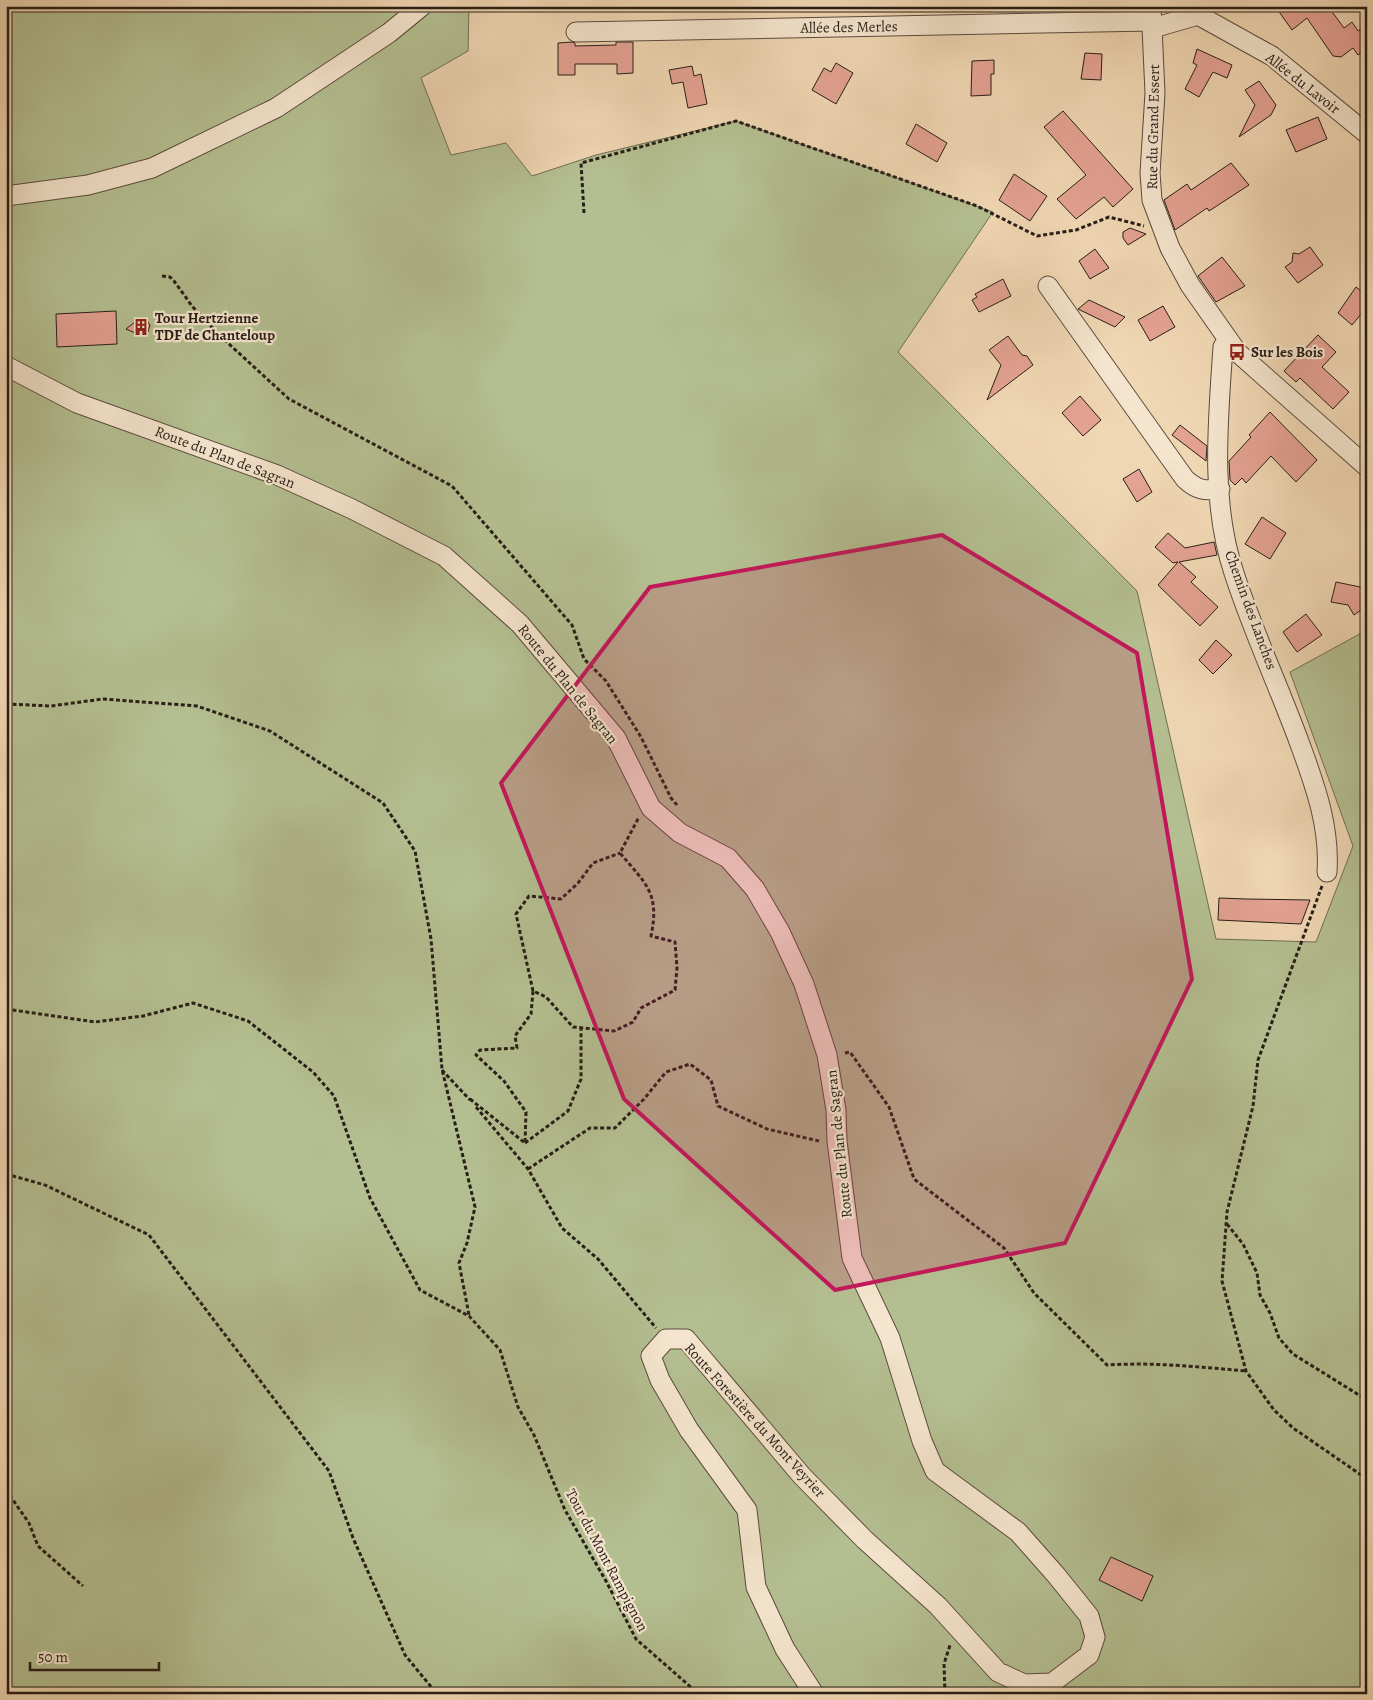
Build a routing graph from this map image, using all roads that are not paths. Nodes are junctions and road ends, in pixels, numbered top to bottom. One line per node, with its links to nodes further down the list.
1 (422, 6): 5 (street)
2 (1152, 18): 3 (street, Allée des Merles); 4 (street, Allée du Lavoir); 7 (street, Rue du Grand Essert)
3 (576, 32)
4 (1367, 134)
5 (6, 196)
6 (1048, 286): 10 (street)
7 (1227, 340): 9 (street, Rue du Grand Essert); 10 (street, Chemin des Lanches)
8 (6, 366): 12 (street, Route du Plan de Sagran)
9 (1367, 467)
10 (1220, 489): 11 (street, Chemin des Lanches)
11 (1327, 872)
12 (1019, 1689): 13 (street, Route Forestière du Mont Veyrier)
13 (814, 1694)

